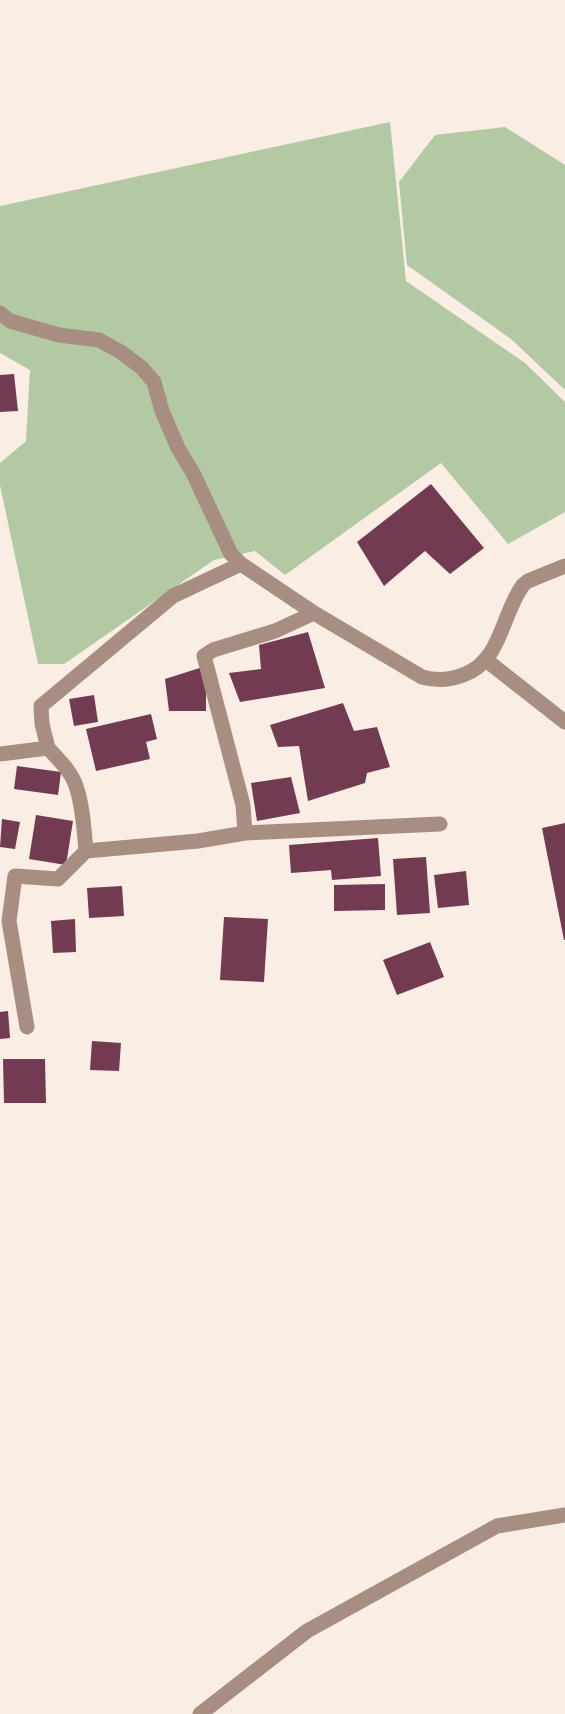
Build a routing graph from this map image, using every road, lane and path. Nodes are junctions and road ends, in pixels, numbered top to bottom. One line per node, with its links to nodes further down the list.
1 (0, 313): 2 (street)
2 (241, 564): 4 (street); 7 (street)
3 (565, 566): 5 (street)
4 (314, 613): 5 (street); 10 (street)
5 (486, 660): 6 (street)
6 (565, 722)
7 (48, 748): 8 (street); 11 (street)
8 (0, 754)
9 (440, 824): 10 (street)
10 (245, 833): 11 (street)
11 (86, 851): 12 (street)
12 (27, 1027)
13 (565, 1515): 14 (street)
14 (200, 1714)

